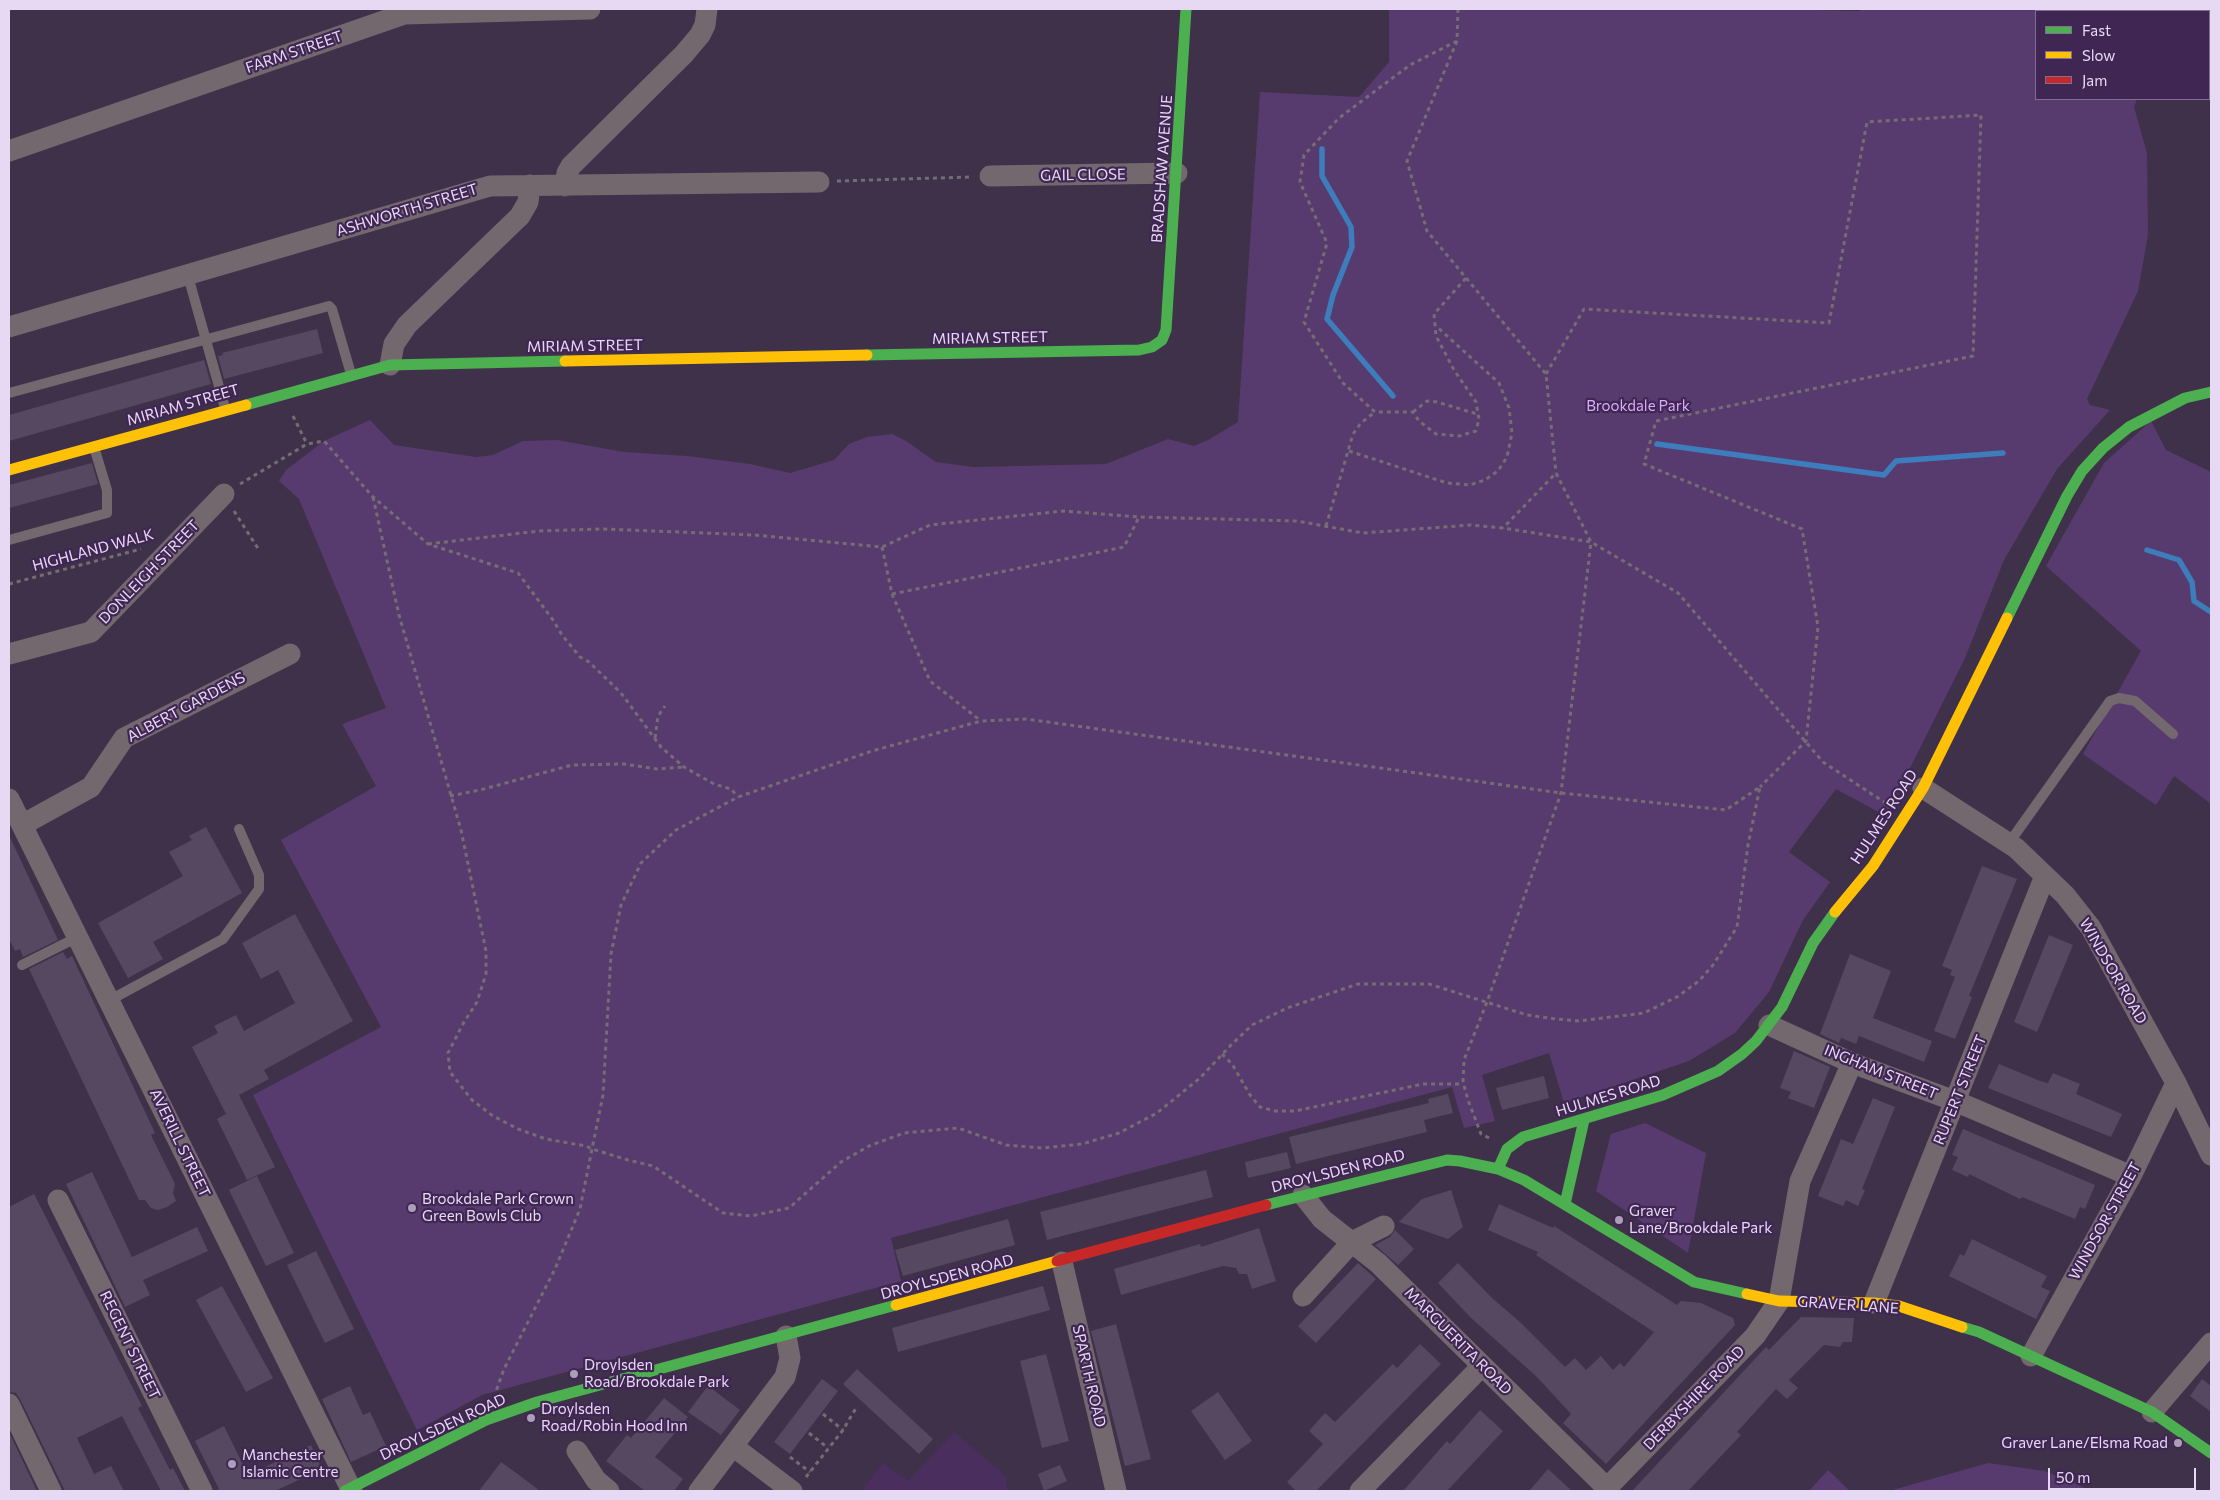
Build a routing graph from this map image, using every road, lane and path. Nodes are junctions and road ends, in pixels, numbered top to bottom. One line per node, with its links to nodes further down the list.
1 (590, 9): 6 (street, FARM STREET)
2 (707, 9): 11 (street)
3 (1186, 9): 7 (street, BRADSHAW AVENUE)
4 (1458, 9): 5 (path)
5 (1457, 41): 13 (path); 25 (path)
6 (9, 151)
7 (1177, 173): 8 (street, GAIL CLOSE); 16 (street, BRADSHAW AVENUE)
8 (990, 176): 9 (path)
9 (819, 182): 11 (street, ASHWORTH STREET)
10 (530, 185): 11 (street, ASHWORTH STREET); 12 (street, ASHWORTH STREET); 18 (street)
11 (565, 186)
12 (188, 276): 15 (street, ASHWORTH STREET); 17 (lane)
13 (1466, 278): 14 (path); 19 (path)
14 (1435, 324): 27 (path); 30 (path)
15 (9, 326)
16 (1166, 330): 18 (street, MIRIAM STREET)
17 (206, 339): 20 (lane); 22 (lane); 24 (lane)
18 (390, 365): 20 (street, MIRIAM STREET)
19 (1546, 374): 32 (path); 52 (path)
20 (351, 375): 23 (street, MIRIAM STREET)
21 (2211, 392): 55 (street, HULMES ROAD)
22 (9, 393)
23 (282, 393): 24 (street, MIRIAM STREET); 28 (path)
24 (225, 409): 29 (street, MIRIAM STREET)
25 (1375, 412): 26 (path); 30 (path)
26 (1413, 412): 27 (path); 27 (path)
27 (1477, 414)
28 (307, 444): 33 (path); 34 (path)
29 (94, 446): 31 (street, MIRIAM STREET); 38 (lane)
30 (1349, 451): 36 (path)
31 (9, 470)
32 (1556, 473): 37 (path); 39 (path)
33 (224, 494): 43 (path); 46 (street, DONLEIGH STREET)
34 (373, 497): 40 (path); 57 (path)
35 (1139, 517): 36 (path); 41 (path); 45 (path)
36 (1326, 526): 37 (path)
37 (1503, 528): 39 (path)
38 (9, 540)
39 (1591, 542): 52 (path); 56 (path)
40 (428, 544): 41 (path); 51 (path)
41 (882, 547): 45 (path)
42 (144, 548): 44 (path, HIGHLAND WALK)
43 (259, 550)
44 (9, 584)
45 (892, 594): 49 (path)
46 (9, 654)
47 (290, 654): 61 (street, ALBERT GARDENS)
48 (665, 706): 51 (path)
49 (981, 721): 56 (path); 58 (path)
50 (2173, 734): 63 (lane)
51 (655, 739): 53 (path)
52 (1806, 741): 54 (path); 60 (path)
53 (684, 766): 57 (path); 58 (path)
54 (1760, 787): 56 (path); 68 (path)
55 (1923, 788): 60 (street, HULMES ROAD); 63 (street, WINDSOR ROAD)
56 (1561, 793): 68 (path)
57 (450, 796): 76 (path)
58 (738, 797): 76 (path)
59 (9, 799): 61 (street, AVERILL STREET)
60 (1907, 815): 69 (street, HULMES ROAD)
61 (22, 825): 65 (street, AVERILL STREET)
62 (239, 829): 67 (lane)
63 (2009, 843): 64 (street, WINDSOR ROAD)
64 (2045, 876): 73 (street, WINDSOR ROAD); 74 (street, RUPERT STREET)
65 (78, 937): 66 (lane); 67 (street, AVERILL STREET)
66 (22, 965)
67 (110, 1000): 108 (street, AVERILL STREET)
68 (1487, 1002): 70 (path); 72 (path)
69 (1769, 1025): 71 (street, INGHAM STREET); 75 (street, HULMES ROAD)
70 (1222, 1054): 72 (path); 76 (path)
71 (1852, 1063): 74 (street, INGHAM STREET); 88 (street)
72 (1463, 1084): 77 (path)
73 (2176, 1084): 78 (street, WINDSOR ROAD); 80 (street, WINDSOR STREET)
74 (1955, 1101): 80 (street, INGHAM STREET); 89 (street, RUPERT STREET)
75 (1584, 1120): 77 (street, HULMES ROAD); 83 (street)
76 (592, 1149): 98 (path)
77 (1507, 1149): 79 (street)
78 (2211, 1155)
79 (1498, 1168): 81 (street, DROYLSDEN ROAD); 83 (street, DROYLSDEN ROAD)
80 (2131, 1176): 92 (street, WINDSOR STREET)
81 (1303, 1195): 85 (street, MARGUERITA ROAD); 86 (street, DROYLSDEN ROAD)
82 (58, 1200): 111 (street, REGENT STREET)
83 (1565, 1204): 88 (street, GRAVER LANE)
84 (1384, 1226): 85 (street)
85 (1352, 1242): 87 (street); 93 (street, MARGUERITA ROAD)
86 (1062, 1262): 90 (street, DROYLSDEN ROAD); 114 (street, SPARTH ROAD)
87 (1303, 1296)
88 (1779, 1301): 89 (street, GRAVER LANE); 109 (street, DERBYSHIRE ROAD)
89 (1874, 1303): 92 (street, GRAVER LANE)
90 (786, 1336): 98 (street, DROYLSDEN ROAD); 101 (street)
91 (2211, 1343): 96 (street)
92 (2030, 1356): 96 (street, GRAVER LANE)
93 (1482, 1366): 109 (street, MARGUERITA ROAD); 115 (street)
94 (9, 1404): 110 (street)
95 (856, 1408): 99 (path)
96 (2152, 1412): 104 (street, GRAVER LANE)
97 (823, 1414): 99 (path)
98 (486, 1420): 108 (street, DROYLSDEN ROAD)
99 (843, 1430): 102 (path)
100 (809, 1434): 102 (path)
101 (734, 1447): 107 (street); 113 (street)
102 (828, 1448): 106 (path)
103 (577, 1451): 112 (street)
104 (2211, 1453)
105 (790, 1457): 106 (path)
106 (810, 1472): 107 (path)
107 (796, 1488)
108 (349, 1490)
109 (1607, 1490)
110 (51, 1491)
111 (202, 1491)
112 (609, 1491)
113 (699, 1491)
114 (1116, 1491)
115 (1360, 1491)

